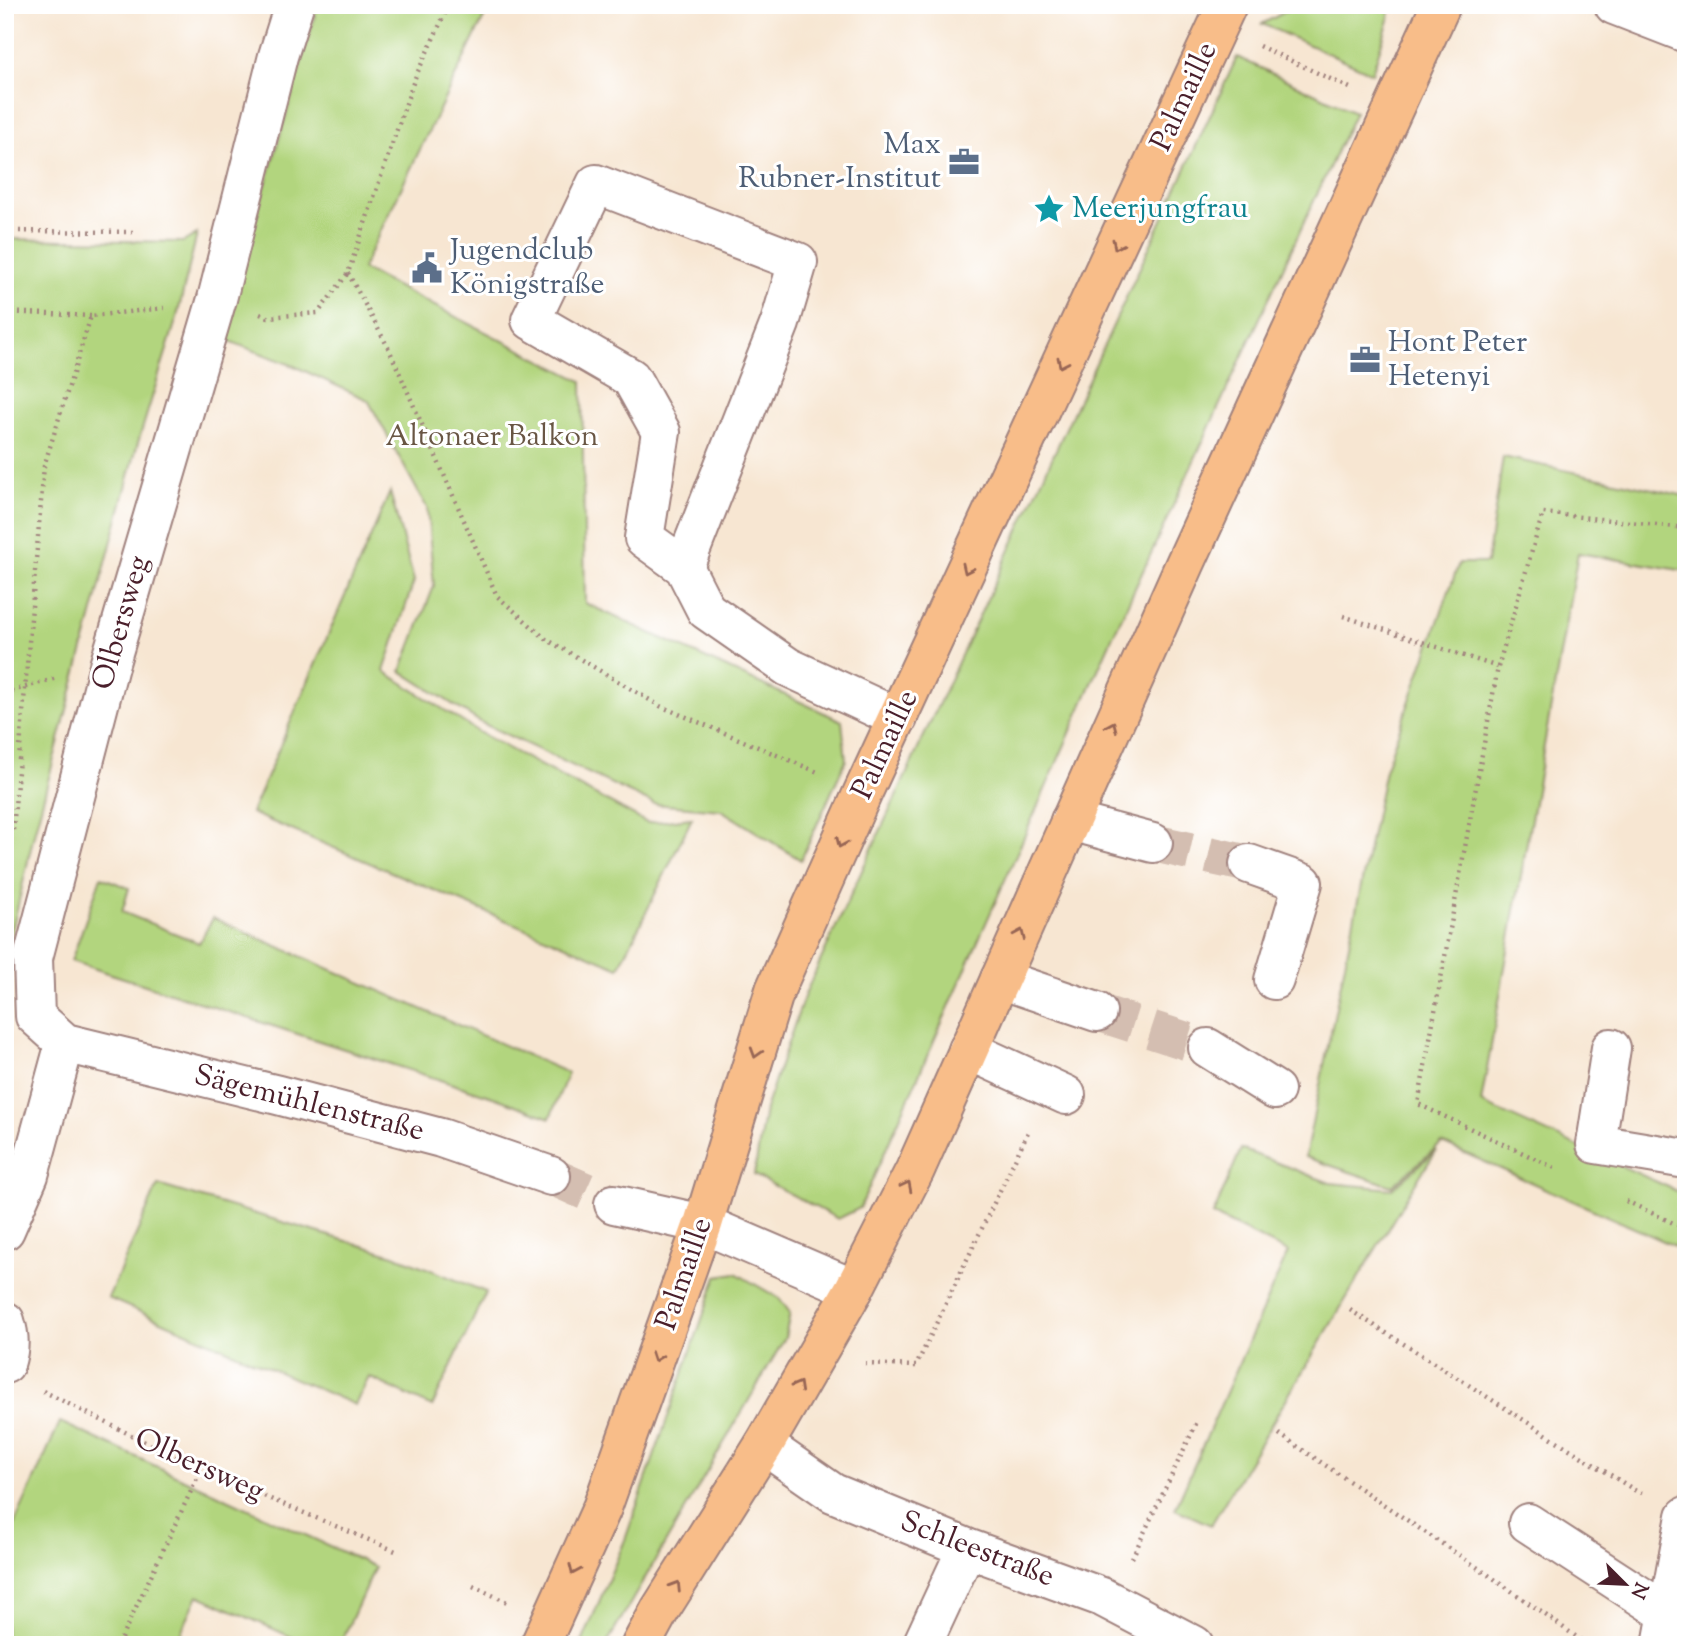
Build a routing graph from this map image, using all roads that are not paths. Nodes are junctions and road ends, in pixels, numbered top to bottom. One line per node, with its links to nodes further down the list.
1 (294, 5): 14 (street, Olbersweg)
2 (1227, 5): 7 (main road, Palmaille, one-way to 7)
3 (1441, 5): 8 (main road, one-way to 3)
4 (1614, 5): 5 (street)
5 (1686, 33)
6 (684, 567): 6 (street); 7 (street)
7 (898, 718): 23 (main road, Palmaille, one-way to 23)
8 (1070, 821): 9 (street); 11 (main road, one-way to 8)
9 (1153, 842)
10 (1249, 864): 12 (street)
11 (1000, 979): 13 (street); 17 (main road)
12 (1274, 980)
13 (1097, 1012)
14 (65, 1043): 21 (street, Sägemühlenstraße); 24 (street)
15 (1208, 1048): 18 (street)
16 (1611, 1048): 20 (street)
17 (968, 1050): 19 (street); 25 (main road, one-way to 17)
18 (1276, 1090)
19 (1066, 1095)
20 (1686, 1159)
21 (551, 1176)
22 (614, 1204): 23 (street)
23 (703, 1224): 25 (street); 33 (main road, Palmaille, one-way to 33)
24 (5, 1230)
25 (854, 1289): 28 (main road, one-way to 25)
26 (5, 1321): 27 (street)
27 (5, 1364)
28 (764, 1445): 31 (street, Schleestraße); 34 (main road, one-way to 28)
29 (1686, 1516): 32 (street)
30 (1528, 1523): 32 (street)
31 (967, 1548): 35 (street); 36 (street, Schleestraße)
32 (1665, 1629)
33 (540, 1645)
34 (641, 1645)
35 (922, 1645)
36 (1194, 1645)

